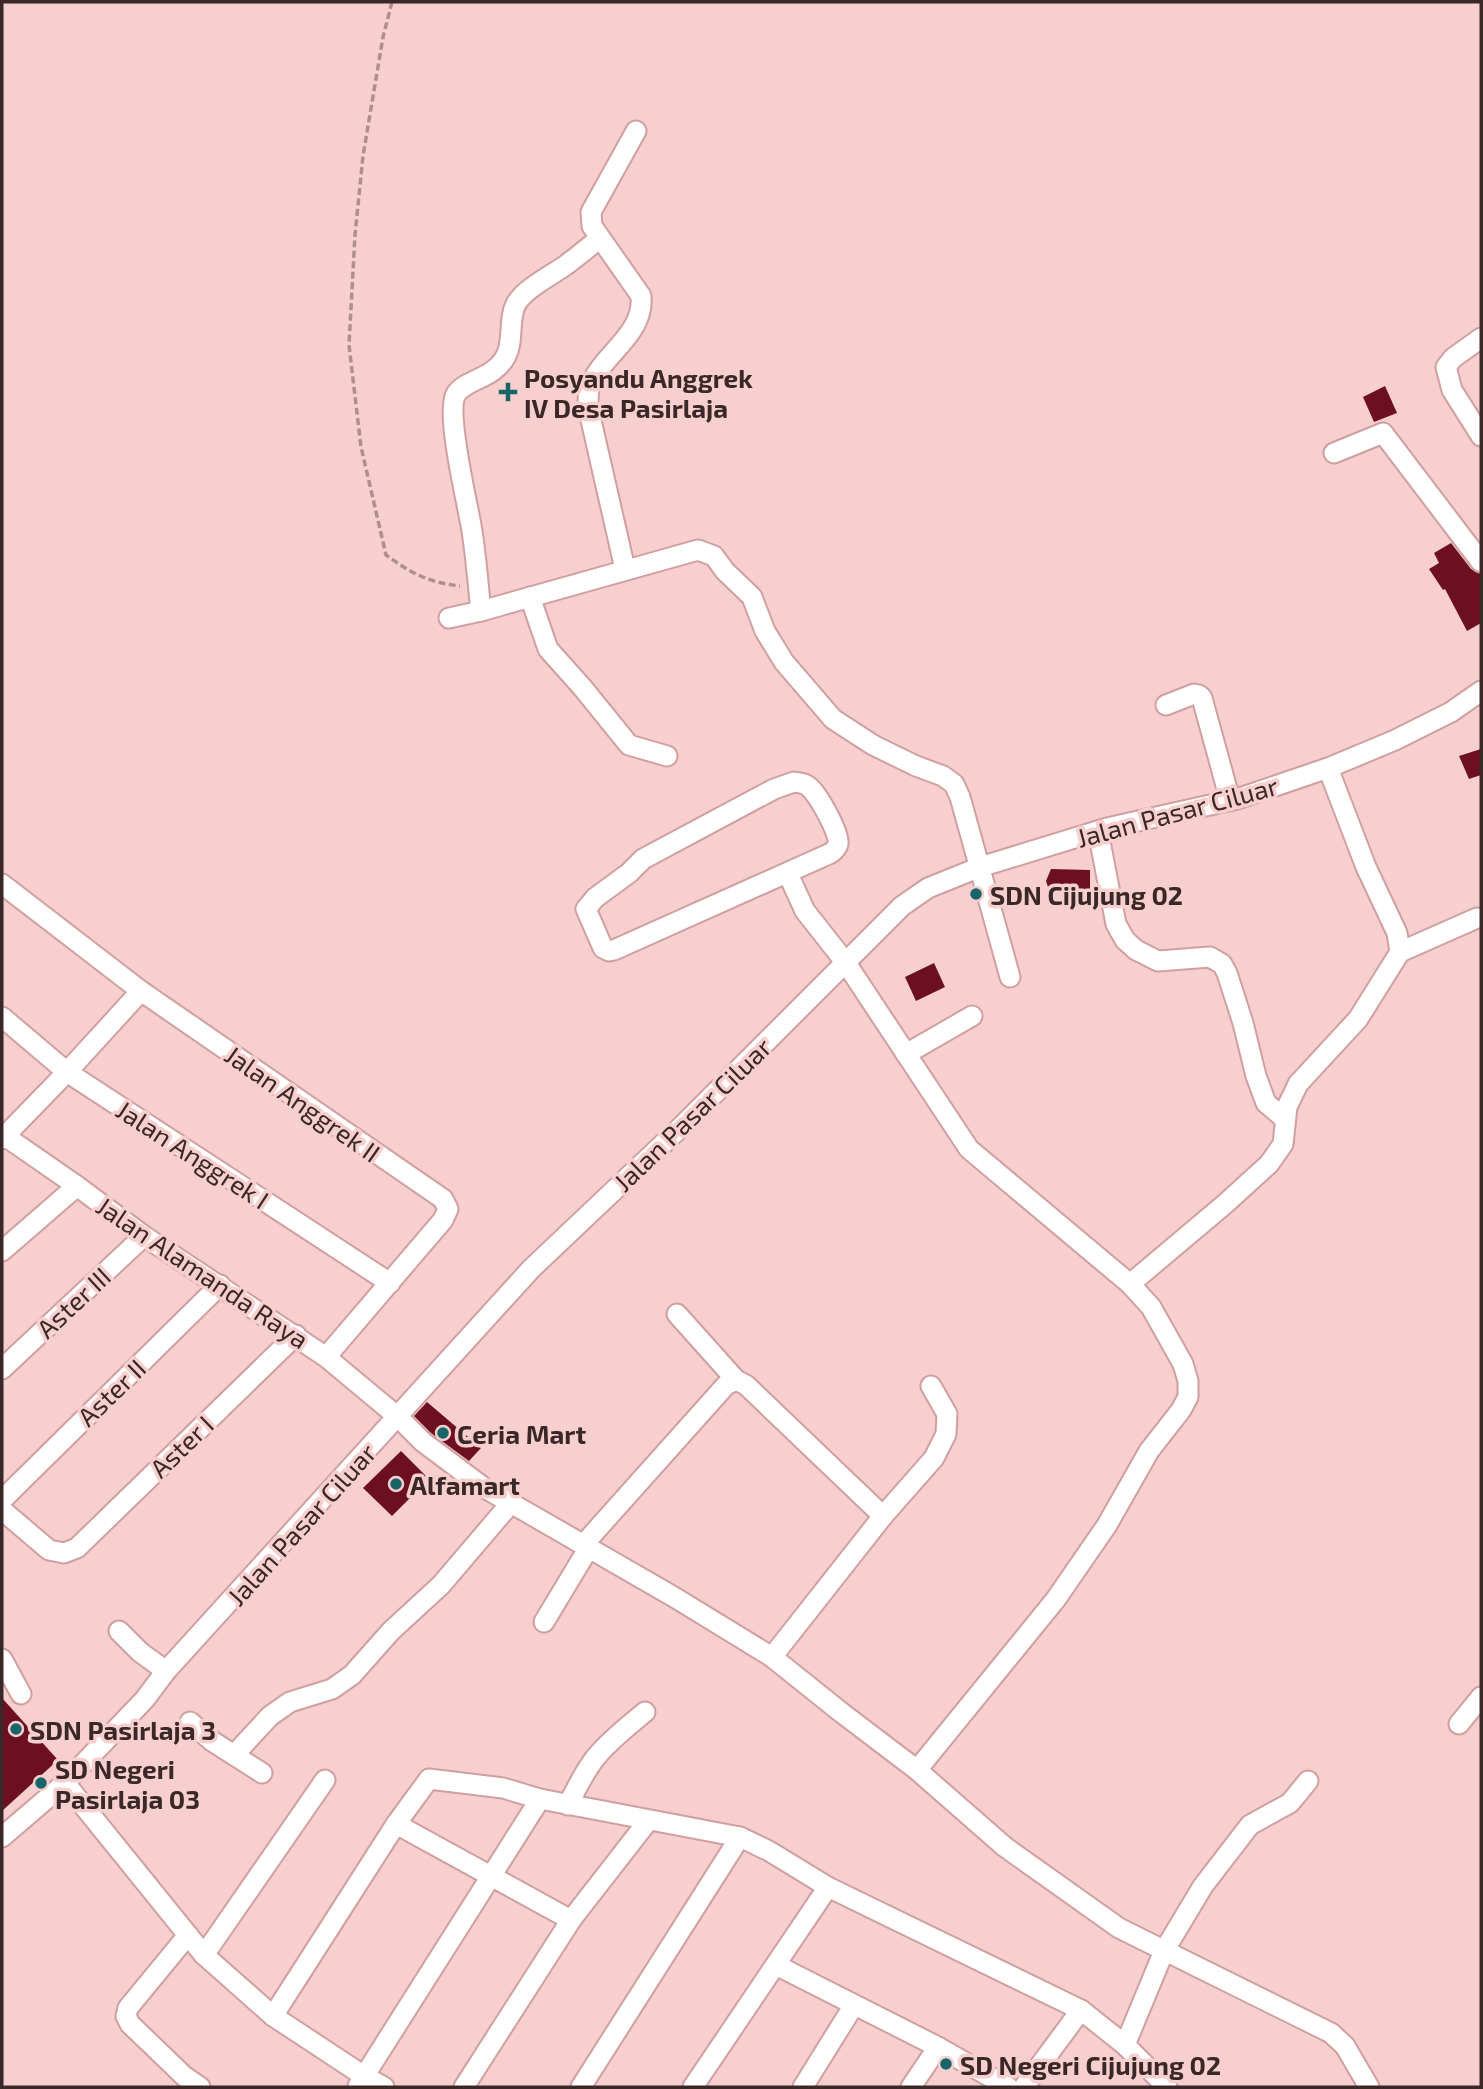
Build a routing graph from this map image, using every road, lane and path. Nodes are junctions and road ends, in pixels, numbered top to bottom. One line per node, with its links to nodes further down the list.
1 (392, 2): 9 (path)
2 (636, 131): 3 (street)
3 (600, 237): 8 (street); 9 (street)
4 (1481, 338): 5 (street)
5 (1481, 436)
6 (1334, 453): 7 (street)
7 (1481, 562)
8 (625, 569): 10 (street); 19 (street)
9 (479, 588): 11 (street)
10 (530, 597): 11 (street); 15 (street)
11 (481, 611): 12 (street)
12 (449, 618)
13 (1481, 691): 16 (street, Jalan Pasar Ciluar)
14 (1166, 705): 17 (street)
15 (667, 756)
16 (1328, 768): 17 (street, Jalan Pasar Ciluar); 23 (street)
17 (1230, 800): 18 (street, Jalan Pasar Ciluar)
18 (1098, 831): 19 (street, Jalan Pasar Ciluar); 31 (street)
19 (980, 867): 24 (street, Jalan Pasar Ciluar); 25 (street)
20 (788, 874): 20 (street); 24 (street)
21 (2, 884): 26 (street, Jalan Anggrek II)
22 (1477, 918): 23 (street)
23 (1400, 952): 31 (street)
24 (846, 963): 29 (street); 45 (street, Jalan Pasar Ciluar)
25 (1010, 977)
26 (141, 991): 30 (street); 36 (street, Jalan Anggrek II)
27 (972, 1016): 29 (street)
28 (2, 1017): 30 (street, Jalan Anggrek I)
29 (906, 1054): 37 (street)
30 (67, 1072): 32 (street); 36 (street, Jalan Anggrek I)
31 (1285, 1119): 37 (street)
32 (3, 1137): 33 (street, Jalan Alamanda Raya)
33 (77, 1186): 34 (street, Jalan Alamanda Raya); 35 (street)
34 (144, 1236): 38 (street, Jalan Alamanda Raya); 42 (street, Aster III)
35 (2, 1251)
36 (390, 1283): 41 (street, Jalan Anggrek II)
37 (1130, 1284): 62 (street)
38 (220, 1285): 40 (street, Jalan Alamanda Raya); 46 (street, Aster II)
39 (677, 1314): 43 (street)
40 (296, 1335): 41 (street, Jalan Alamanda Raya); 48 (street, Aster I)
41 (326, 1357): 45 (street, Jalan Alamanda Raya)
42 (2, 1369)
43 (736, 1380): 49 (street); 50 (street)
44 (931, 1386): 49 (street)
45 (398, 1417): 47 (street, Jalan Alamanda Raya); 55 (street, Jalan Pasar Ciluar)
46 (2, 1500)
47 (510, 1504): 50 (street, Jalan Alamanda Raya); 61 (street)
48 (2, 1510)
49 (883, 1516): 53 (street)
50 (586, 1547): 51 (street); 53 (street, Jalan Alamanda Raya)
51 (544, 1622)
52 (119, 1631): 55 (street)
53 (772, 1657): 62 (street, Jalan Alamanda Raya)
54 (2, 1659): 56 (street)
55 (166, 1671): 66 (street, Jalan Pasar Ciluar)
56 (21, 1694)
57 (1481, 1697): 60 (street)
58 (645, 1712): 68 (street)
59 (190, 1722): 61 (street)
60 (1458, 1724)
61 (234, 1755): 63 (street)
62 (917, 1770): 77 (street, Jalan Alamanda Raya)
63 (262, 1773)
64 (325, 1780): 78 (street)
65 (1308, 1781): 77 (street)
66 (65, 1783): 71 (street, Jalan Pasar Ciluar); 76 (street)
67 (540, 1799): 68 (street); 70 (street); 73 (street)
68 (568, 1805): 69 (street)
69 (648, 1821): 72 (street); 75 (street)
70 (396, 1825): 73 (street); 82 (street)
71 (2, 1836)
72 (740, 1837): 74 (street); 89 (street)
73 (490, 1876): 75 (street); 85 (street)
74 (828, 1887): 79 (street); 81 (street)
75 (571, 1920): 86 (street)
76 (188, 1935): 78 (street); 87 (street)
77 (1164, 1951): 83 (street); 96 (street, Jalan Alamanda Raya)
78 (204, 1955): 82 (street)
79 (776, 1965): 80 (street); 90 (street)
80 (854, 2005): 84 (street); 91 (street)
81 (1081, 2010): 83 (street); 94 (street)
82 (273, 2016): 85 (street)
83 (1125, 2045): 95 (street)
84 (938, 2047): 92 (street); 93 (street)
85 (361, 2082): 88 (street)
86 (474, 2084)
87 (200, 2087)
88 (384, 2087)
89 (581, 2087)
90 (694, 2087)
91 (803, 2087)
92 (911, 2087)
93 (1008, 2087)
94 (1024, 2087)
95 (1167, 2087)
96 (1369, 2087)

